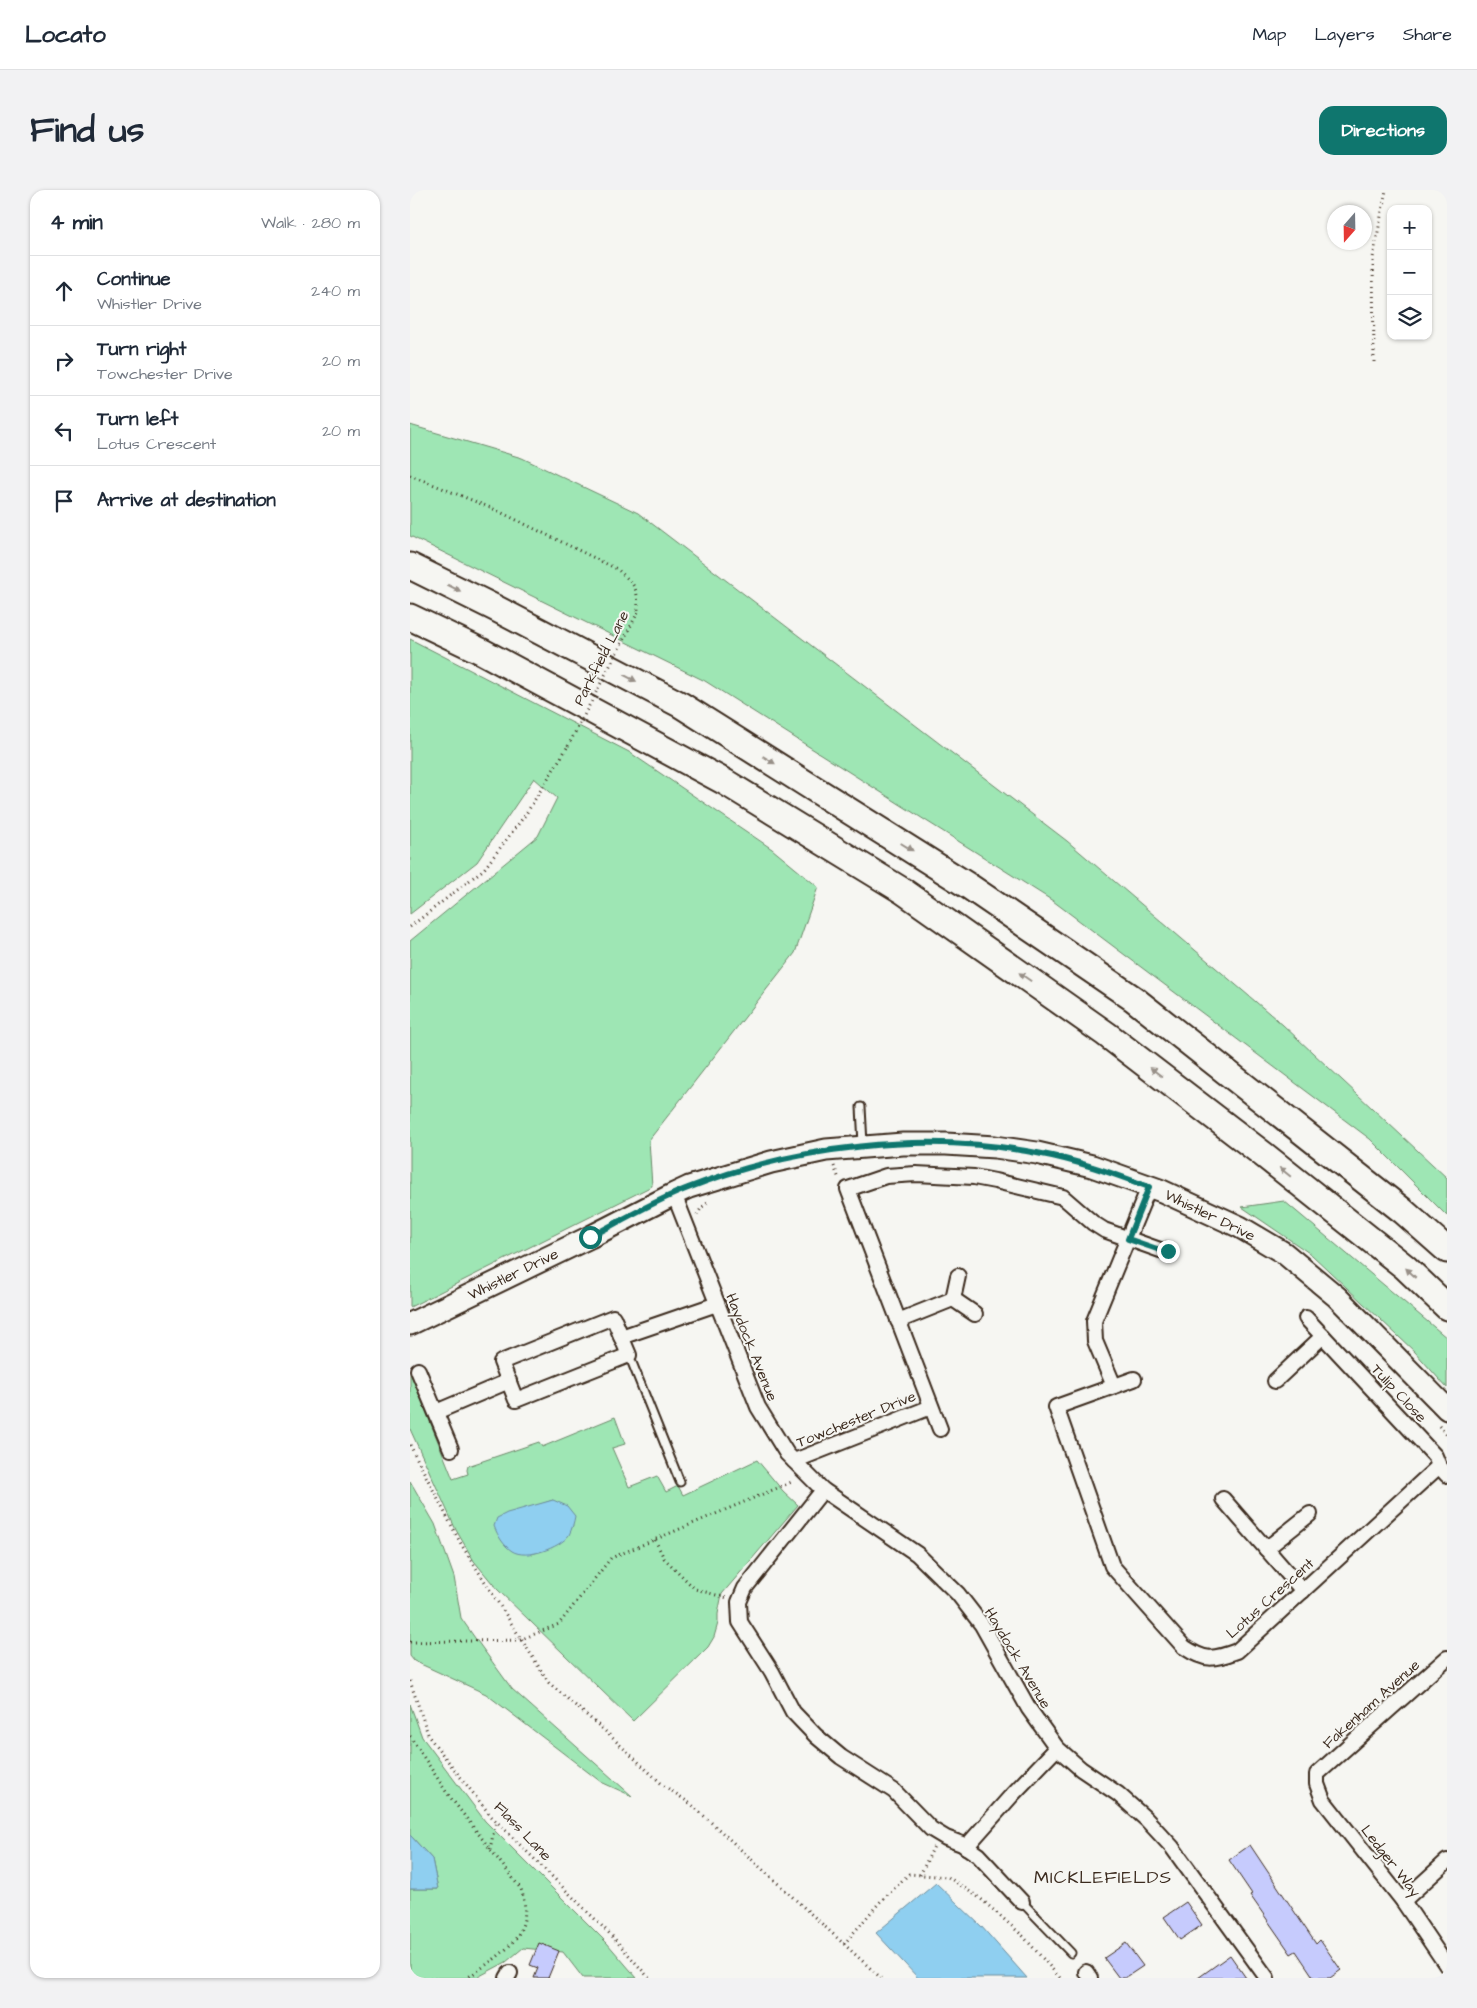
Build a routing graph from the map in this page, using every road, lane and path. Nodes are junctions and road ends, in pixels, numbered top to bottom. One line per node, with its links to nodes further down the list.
1 (1386, 190): 2 (path)
2 (1374, 362)
3 (410, 475): 6 (path, Parkfield Lane, bridge)
4 (410, 566): 12 (highway, one-way to 12)
5 (410, 617): 17 (highway, one-way to 5)
6 (410, 927)
7 (861, 1107): 8 (lane)
8 (863, 1147): 9 (main road, Whistler Drive); 10 (main road, Whistler Drive)
9 (1149, 1187): 11 (street); 31 (main road, Whistler Drive)
10 (674, 1194): 16 (street, Haydock Avenue); 21 (main road, Whistler Drive)
11 (1128, 1239): 13 (street); 20 (street, Towchester Drive); 29 (street)
12 (1447, 1250)
13 (1168, 1251)
14 (958, 1276): 15 (street)
15 (953, 1300): 18 (street); 20 (street)
16 (717, 1304): 22 (street); 36 (street, Haydock Avenue)
17 (1447, 1307)
18 (975, 1314)
19 (1306, 1318): 23 (street, Tulip Close)
20 (898, 1321): 30 (street, Towchester Drive)
21 (410, 1324)
22 (621, 1336): 24 (street); 27 (street)
23 (1323, 1336): 28 (street); 37 (street, Tulip Close)
24 (629, 1355): 27 (street); 39 (lane)
25 (418, 1370): 32 (street)
26 (1134, 1379): 29 (street)
27 (508, 1381): 32 (street)
28 (1275, 1381)
29 (1114, 1386): 45 (street, Lotus Crescent)
30 (931, 1406): 33 (street, Towchester Drive); 36 (street, Towchester Drive)
31 (1447, 1409)
32 (436, 1412): 35 (street)
33 (940, 1429)
34 (410, 1445): 47 (path)
35 (451, 1449)
36 (794, 1461): 38 (street, Haydock Avenue)
37 (1443, 1471): 45 (street, Lotus Crescent)
38 (808, 1474): 40 (street, Haydock Avenue); 43 (path)
39 (680, 1482)
40 (823, 1490): 46 (street); 52 (street, Haydock Avenue)
41 (1223, 1499): 44 (street)
42 (1310, 1514): 44 (street)
43 (655, 1540): 46 (path); 47 (path)
44 (1266, 1549): 45 (street)
45 (1303, 1591)
46 (739, 1602): 55 (street)
47 (520, 1640): 48 (path); 62 (path)
48 (410, 1642)
49 (1447, 1658): 53 (street, Fakenham Avenue)
50 (410, 1681): 54 (path, Flass Lane)
51 (410, 1736): 57 (path)
52 (1057, 1748): 56 (street); 69 (street, Haydock Avenue)
53 (1317, 1774): 60 (street, Ledger Way)
54 (496, 1821): 57 (path); 66 (path, Flass Lane)
55 (940, 1834): 56 (street); 59 (path)
56 (966, 1847): 61 (street)
57 (490, 1850): 65 (path)
58 (1447, 1861): 60 (street)
59 (920, 1875): 62 (path); 68 (path)
60 (1402, 1901): 64 (street, Ledger Way)
61 (1022, 1902): 63 (lane)
62 (844, 1944): 67 (path)
63 (1071, 1953)
64 (1447, 1966)
65 (467, 1978)
66 (649, 1978)
67 (881, 1978)
68 (1060, 1978)
69 (1267, 1978)

